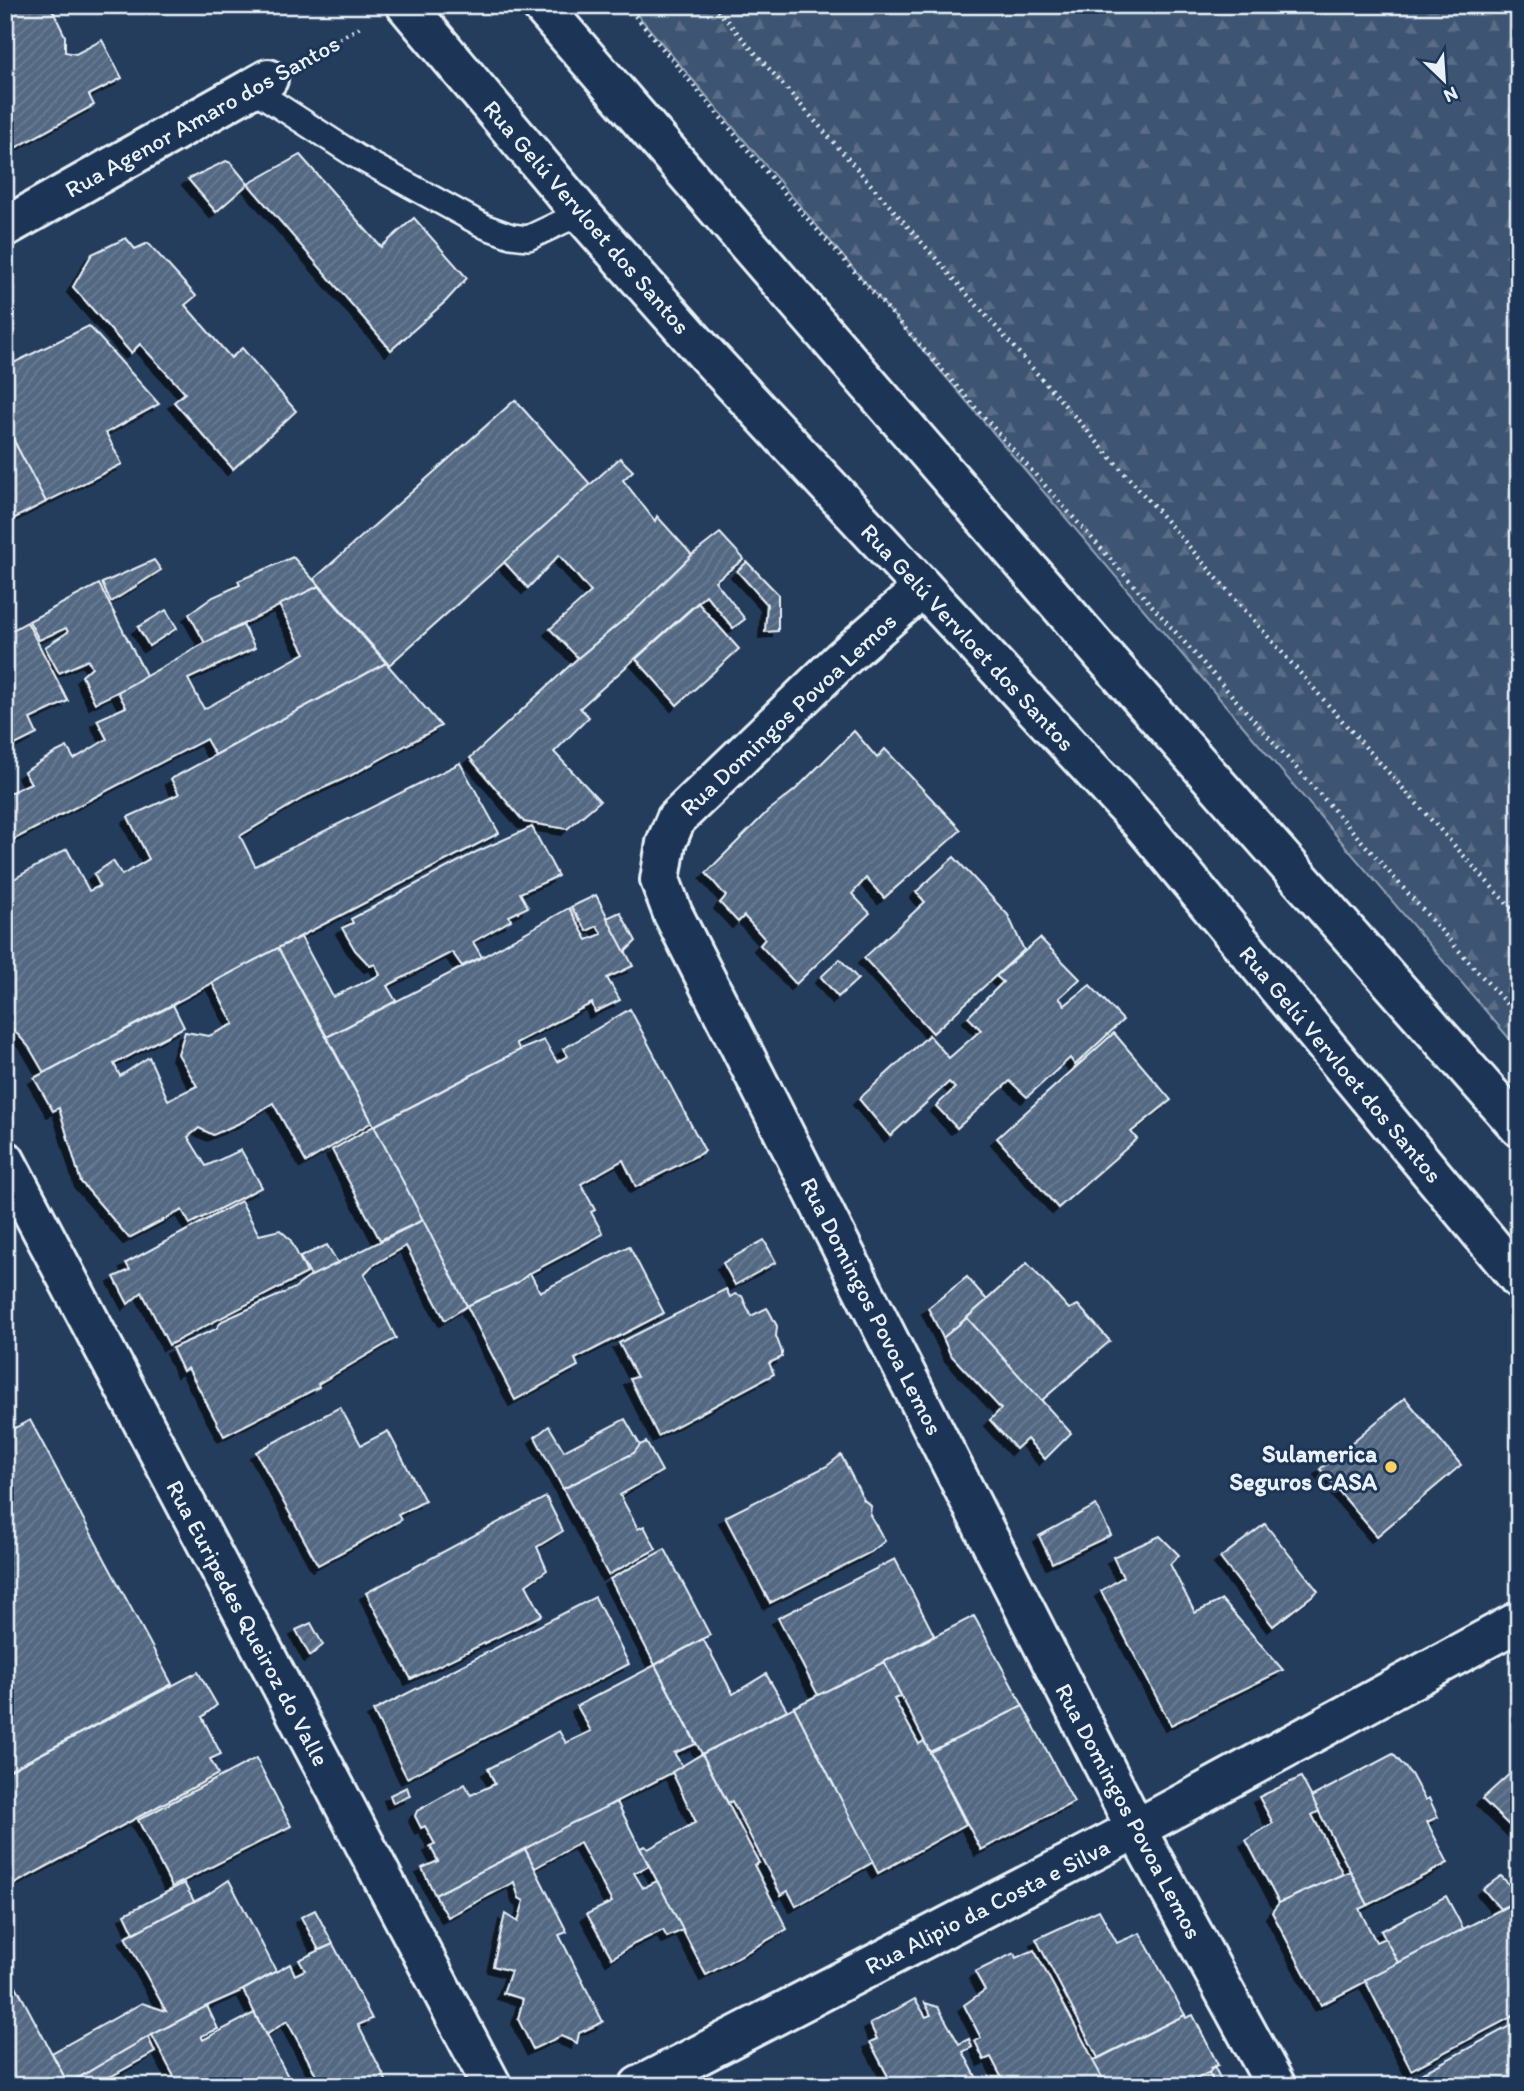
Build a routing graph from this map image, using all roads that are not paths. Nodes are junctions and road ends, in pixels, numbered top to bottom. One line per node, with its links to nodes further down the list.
1 (406, 5): 4 (street, Rua Gelú Vervloet dos Santos)
2 (541, 5): 7 (street)
3 (260, 83): 4 (lane); 5 (street, Rua Agenor Amaro dos Santos)
4 (581, 212): 6 (street, Rua Gelú Vervloet dos Santos)
5 (5, 227)
6 (923, 588): 9 (street, Rua Gelú Vervloet dos Santos); 11 (street, Rua Domingos Povoa Lemos)
7 (1519, 1127)
8 (5, 1160): 12 (street, Rua Euripedes Queiroz do Valle)
9 (1519, 1279)
10 (1519, 1621): 11 (street, Rua Alipio da Costa e Silva)
11 (1136, 1829): 13 (street, Rua Alipio da Costa e Silva); 14 (street, Rua Domingos Povoa Lemos)
12 (492, 2086)
13 (639, 2086)
14 (1276, 2086)

